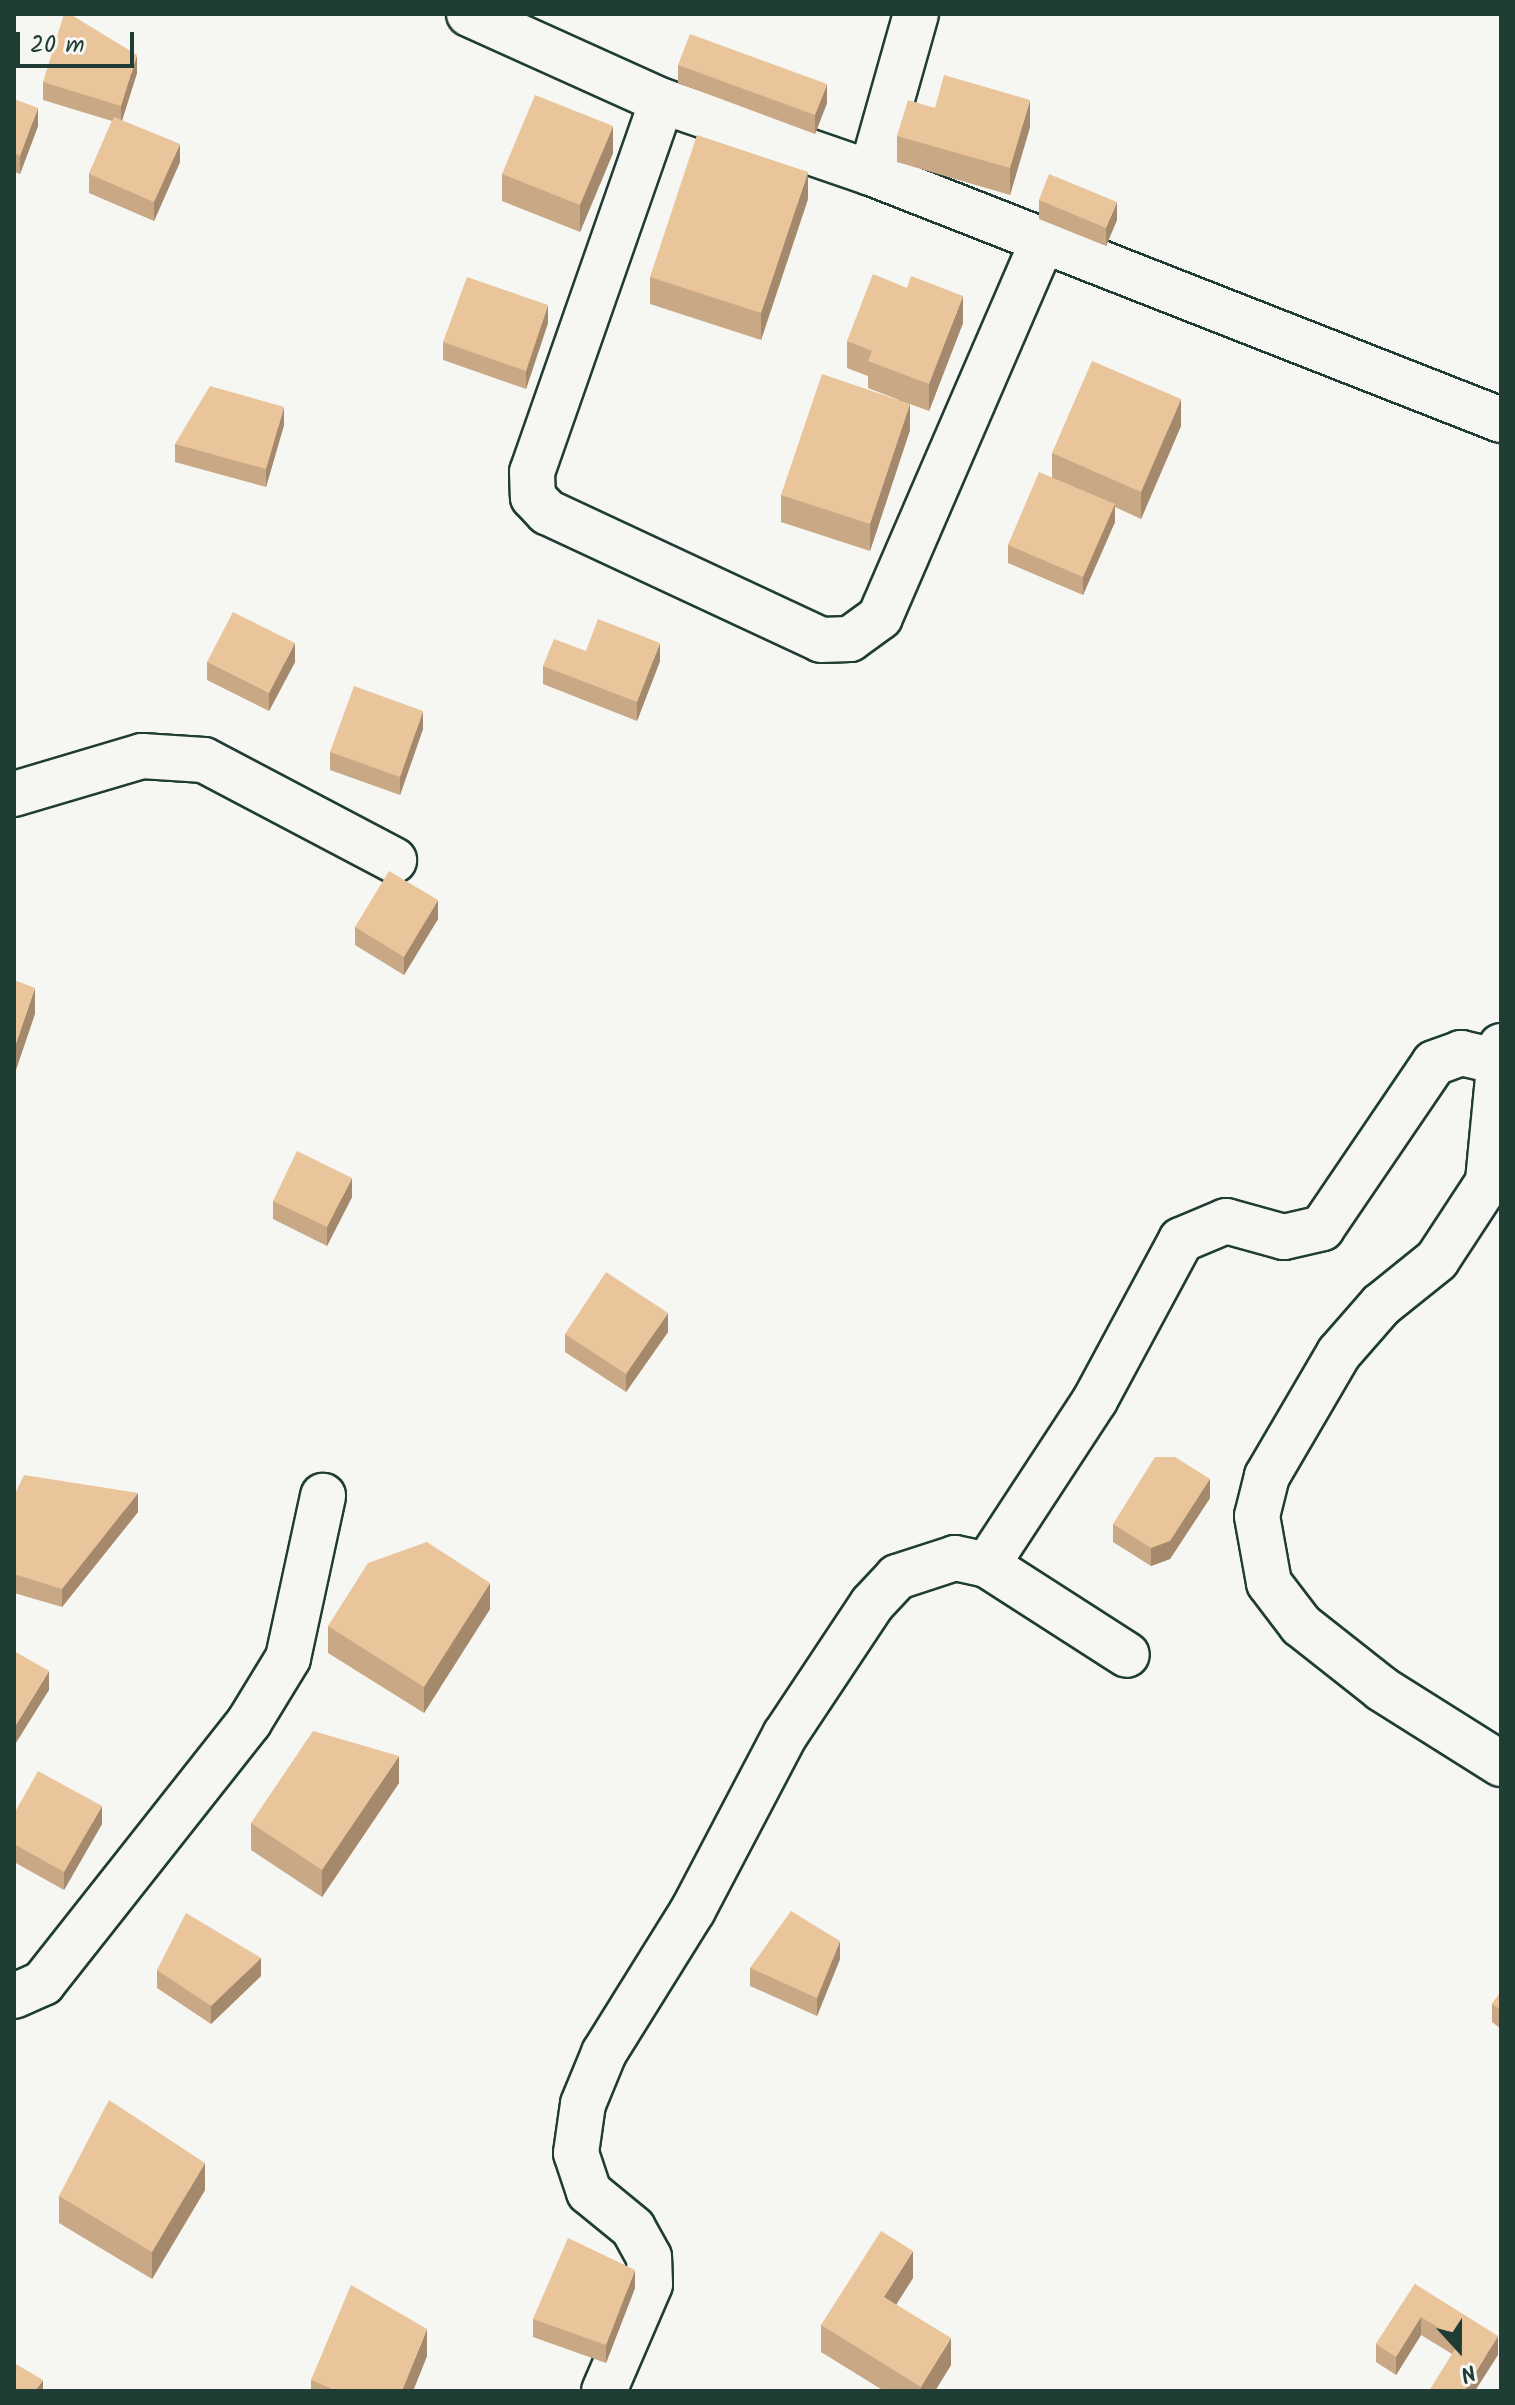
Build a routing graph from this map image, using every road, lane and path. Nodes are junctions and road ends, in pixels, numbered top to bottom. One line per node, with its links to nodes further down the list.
1 (469, 14): 3 (street)
2 (916, 14): 4 (street)
3 (662, 101): 4 (street); 5 (street)
4 (871, 173): 5 (street)
5 (1042, 243): 6 (street)
6 (1501, 420)
7 (14, 794): 8 (street)
8 (394, 860)
9 (1498, 1054): 11 (street); 13 (street)
10 (323, 1496): 14 (street)
11 (987, 1565): 12 (street); 15 (street)
12 (1127, 1655)
13 (1501, 1764)
14 (14, 1996)
15 (604, 2391)

